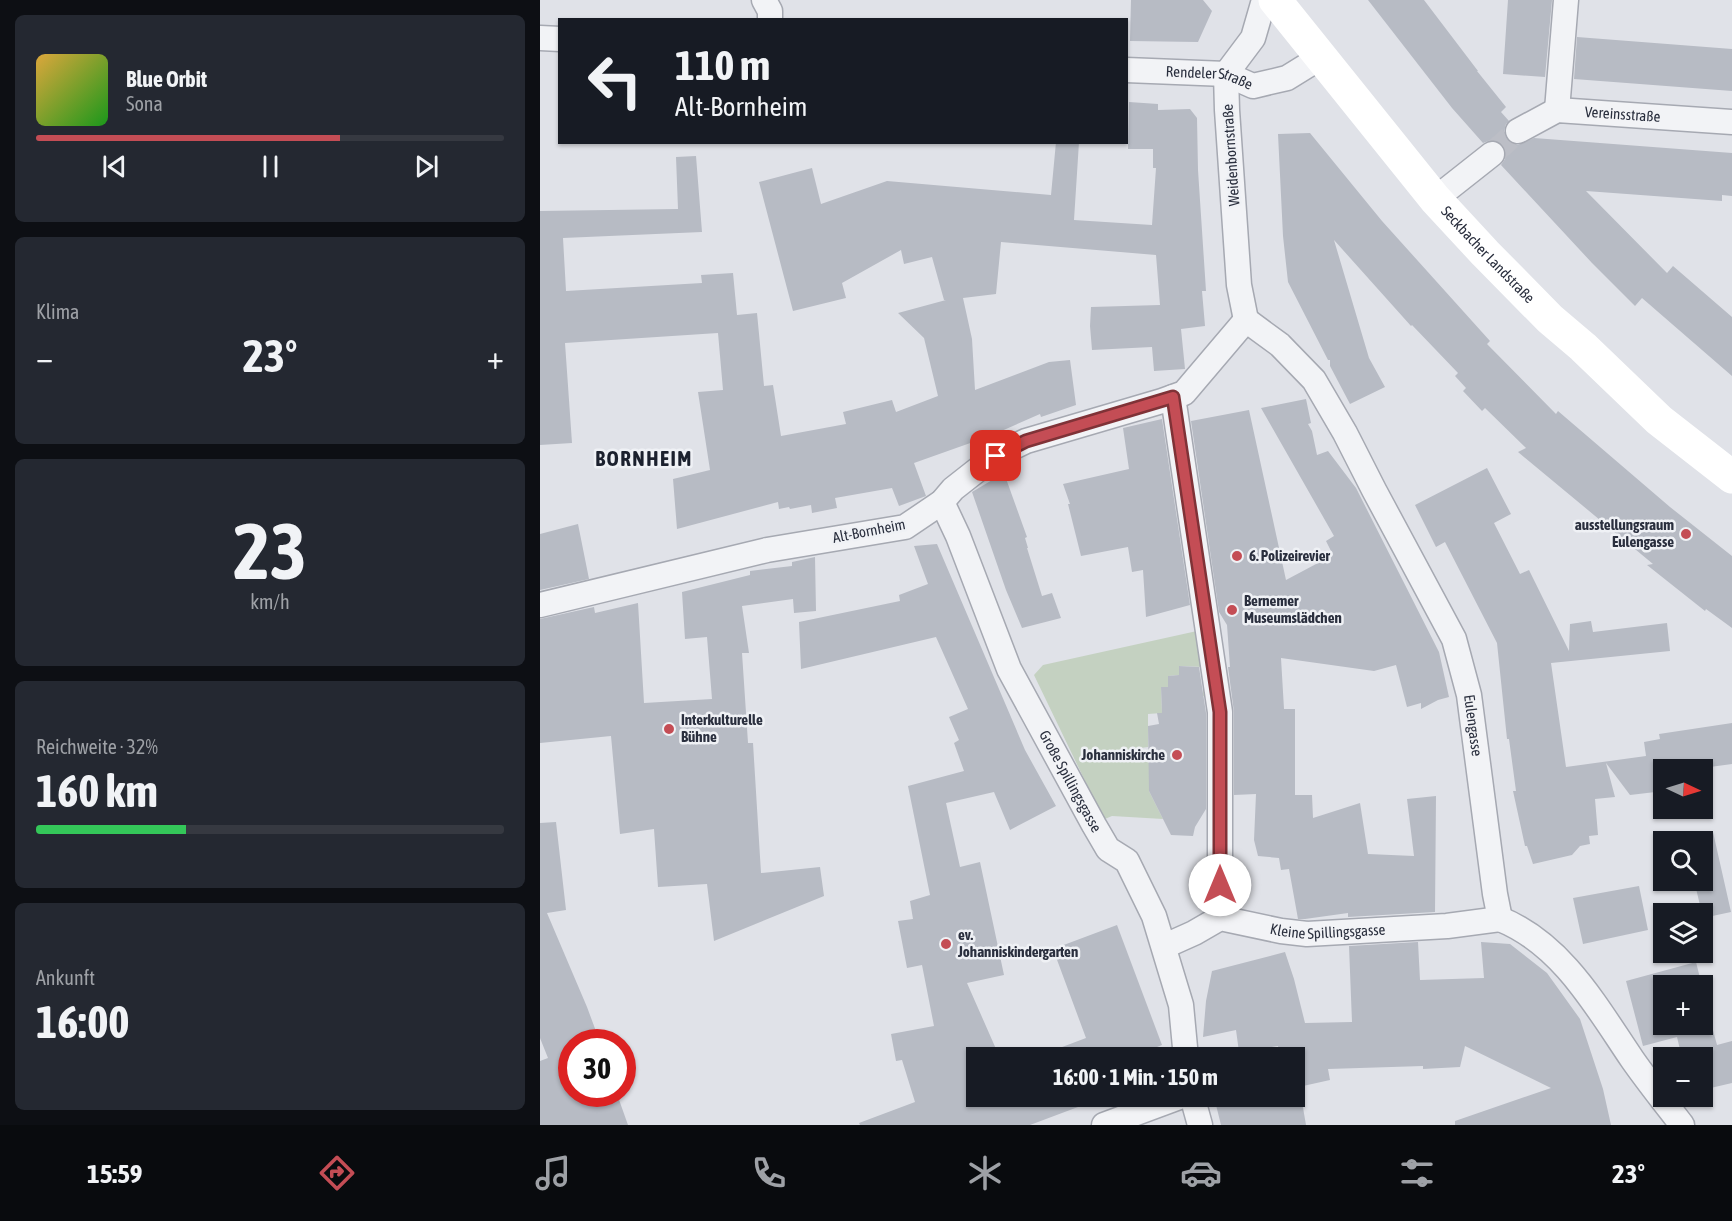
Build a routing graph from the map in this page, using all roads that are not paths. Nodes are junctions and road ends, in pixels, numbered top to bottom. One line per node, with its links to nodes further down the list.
1 (764, 0): 5 (street)
2 (1264, 0): 10 (street)
3 (1275, 0): 8 (main road, Seckbacher Landstraße)
4 (1566, 0): 11 (street)
5 (770, 18)
6 (540, 38): 7 (street)
7 (558, 39)
8 (1321, 57): 10 (street, Rendeler Straße); 15 (main road, Seckbacher Landstraße)
9 (1128, 70): 10 (street, Rendeler Straße)
10 (1226, 74): 16 (street, Weidenbornstraße)
11 (1557, 110): 12 (street, Vereinsstraße); 13 (street)
12 (1732, 122)
13 (1518, 131)
14 (1492, 154): 15 (street)
15 (1435, 199): 18 (main road, Seckbacher Landstraße)
16 (1246, 320): 17 (street, Alt-Bornheim); 22 (street, Eulengasse)
17 (1173, 397): 19 (street, Alt-Bornheim); 21 (street)
18 (1732, 477)
19 (942, 502): 20 (street, Alt-Bornheim); 23 (street, Große Spillingsgasse)
20 (540, 605)
21 (1220, 918): 22 (street, Kleine Spillingsgasse); 23 (street)
22 (1500, 919): 29 (street)
23 (1165, 946): 24 (street, Große Spillingsgasse)
24 (1185, 1047)
25 (1152, 1107): 27 (street)
26 (1195, 1107): 28 (street)
27 (1104, 1125)
28 (1200, 1125)
29 (1682, 1125)

